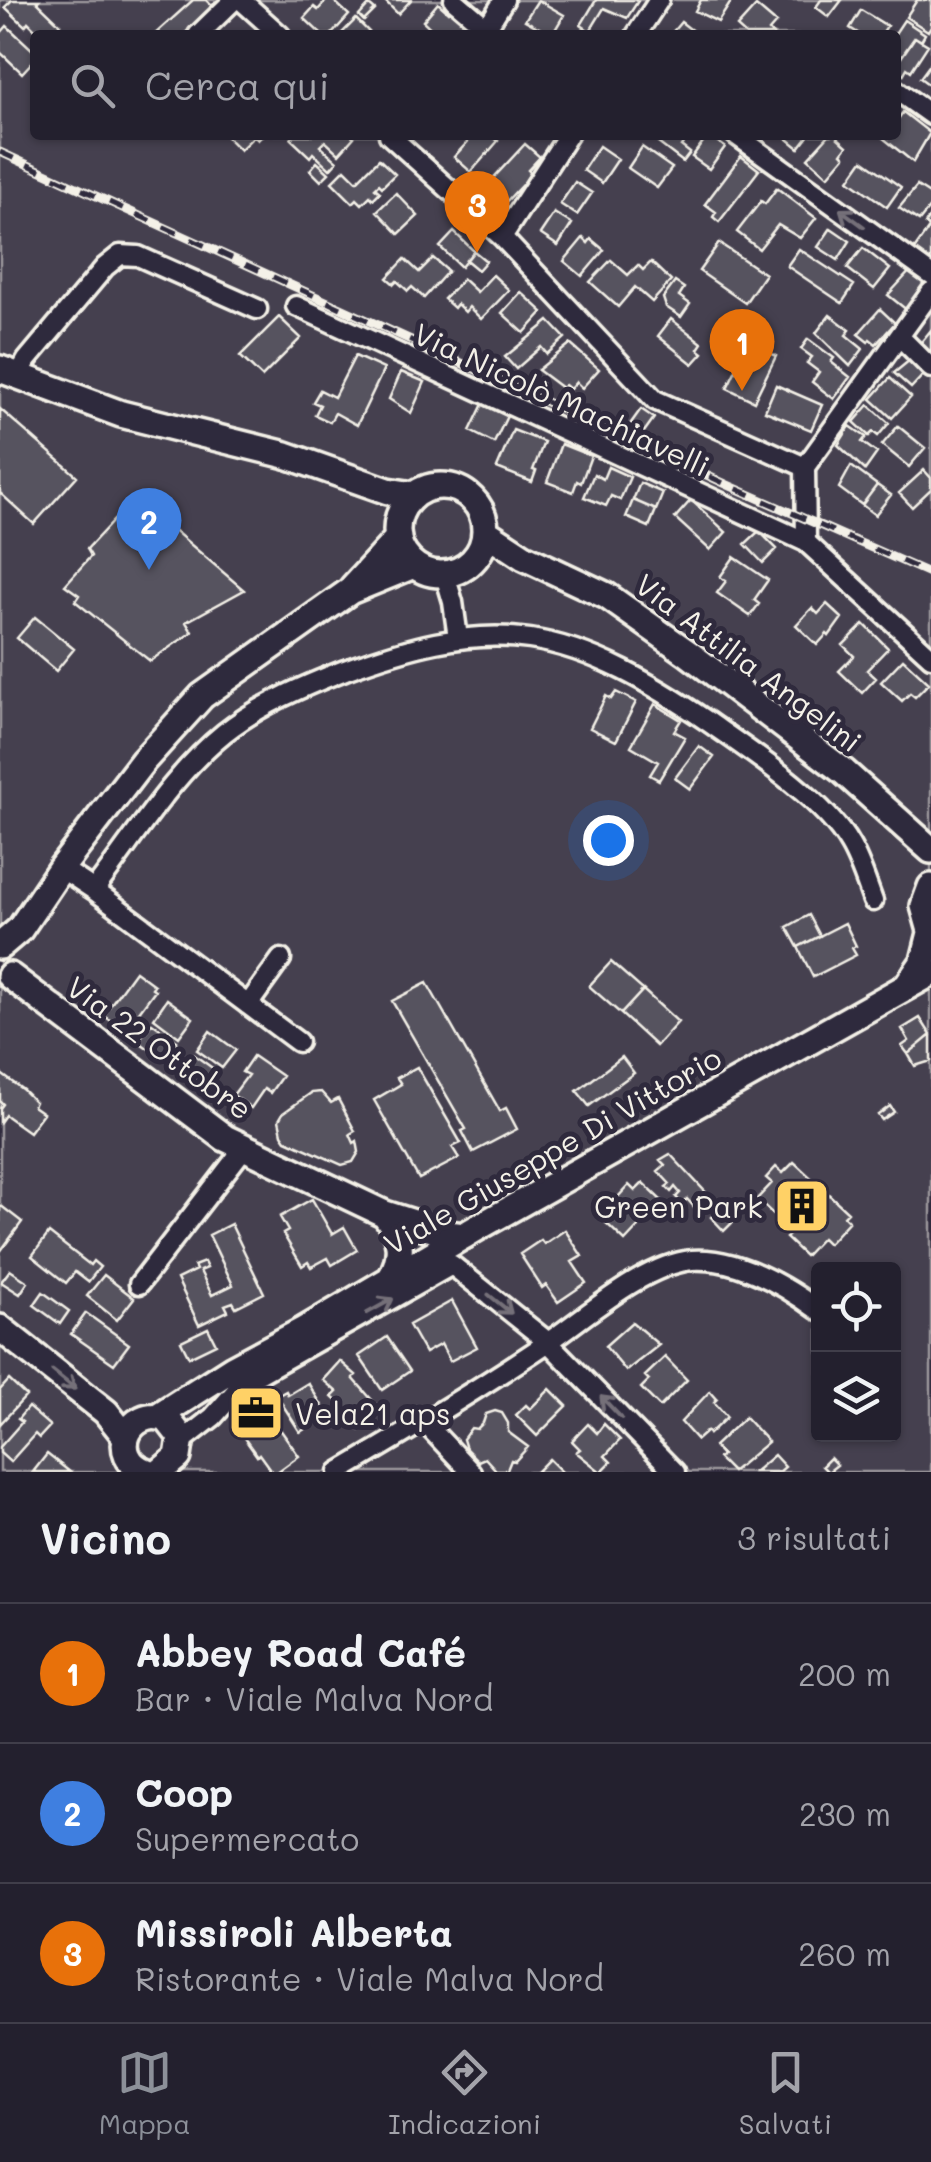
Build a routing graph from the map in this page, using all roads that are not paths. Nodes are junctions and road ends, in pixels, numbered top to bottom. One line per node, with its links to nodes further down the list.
1 (234, 0): 6 (street)
2 (242, 0): 7 (street)
3 (454, 0): 8 (street)
4 (504, 0): 9 (street)
5 (659, 0): 10 (street)
6 (203, 30)
7 (275, 30)
8 (489, 30)
9 (492, 30)
10 (639, 30)
11 (901, 94): 12 (street)
12 (931, 115)
13 (394, 140): 16 (street)
14 (565, 140): 16 (street)
15 (743, 140): 17 (street, one-way to 15)
16 (502, 238): 24 (street)
17 (931, 275)
18 (931, 292): 21 (street)
19 (296, 306): 29 (street, Via Nicolò Machiavelli)
20 (256, 308): 23 (street)
21 (900, 337): 22 (street); 24 (street)
22 (931, 368)
23 (9, 373): 25 (street)
24 (805, 468): 29 (street)
25 (344, 474): 26 (street); 27 (street)
26 (414, 495): 27 (street); 28 (street)
27 (397, 532): 32 (street); 34 (street)
28 (486, 532): 30 (street, Via Attilia Angelini); 31 (street)
29 (806, 542): 36 (street, Via Nicolò Machiavelli)
30 (524, 557): 31 (street, Via Attilia Angelini); 37 (street, Via Attilia Angelini)
31 (474, 560): 33 (street)
32 (414, 566): 33 (street); 34 (street)
33 (445, 574): 35 (street)
34 (350, 590): 39 (street)
35 (458, 638): 41 (street); 42 (street)
36 (931, 657)
37 (926, 846): 38 (street, Via Attilia Angelini)
38 (931, 867)
39 (62, 868): 41 (street); 45 (street)
40 (931, 887): 43 (street)
41 (94, 890): 48 (street)
42 (874, 900)
43 (931, 932): 47 (street)
44 (281, 958): 48 (street)
45 (5, 962): 50 (street, Via 22 Ottobre)
46 (931, 974): 47 (street, Viale Giuseppe Di Vittorio)
47 (904, 990): 52 (street, Viale Giuseppe Di Vittorio)
48 (248, 1005): 49 (street)
49 (298, 1042)
50 (244, 1148): 51 (street, Via 22 Ottobre); 54 (street)
51 (385, 1214): 52 (street, Via 22 Ottobre); 53 (street)
52 (464, 1236): 53 (street, Viale Giuseppe Di Vittorio)
53 (390, 1280): 59 (street, Viale Giuseppe Di Vittorio)
54 (139, 1284)
55 (811, 1305): 57 (street)
56 (0, 1328): 60 (street, one-way to 60)
57 (548, 1342): 58 (street); 59 (street, Viale Giuseppe Di Vittorio, one-way to 57); 64 (street, one-way to 57)
58 (424, 1422): 62 (street); 63 (street)
59 (173, 1430): 60 (street); 61 (street)
60 (125, 1436): 61 (street)
61 (160, 1471)
62 (338, 1472)
63 (471, 1472)
64 (675, 1472)

